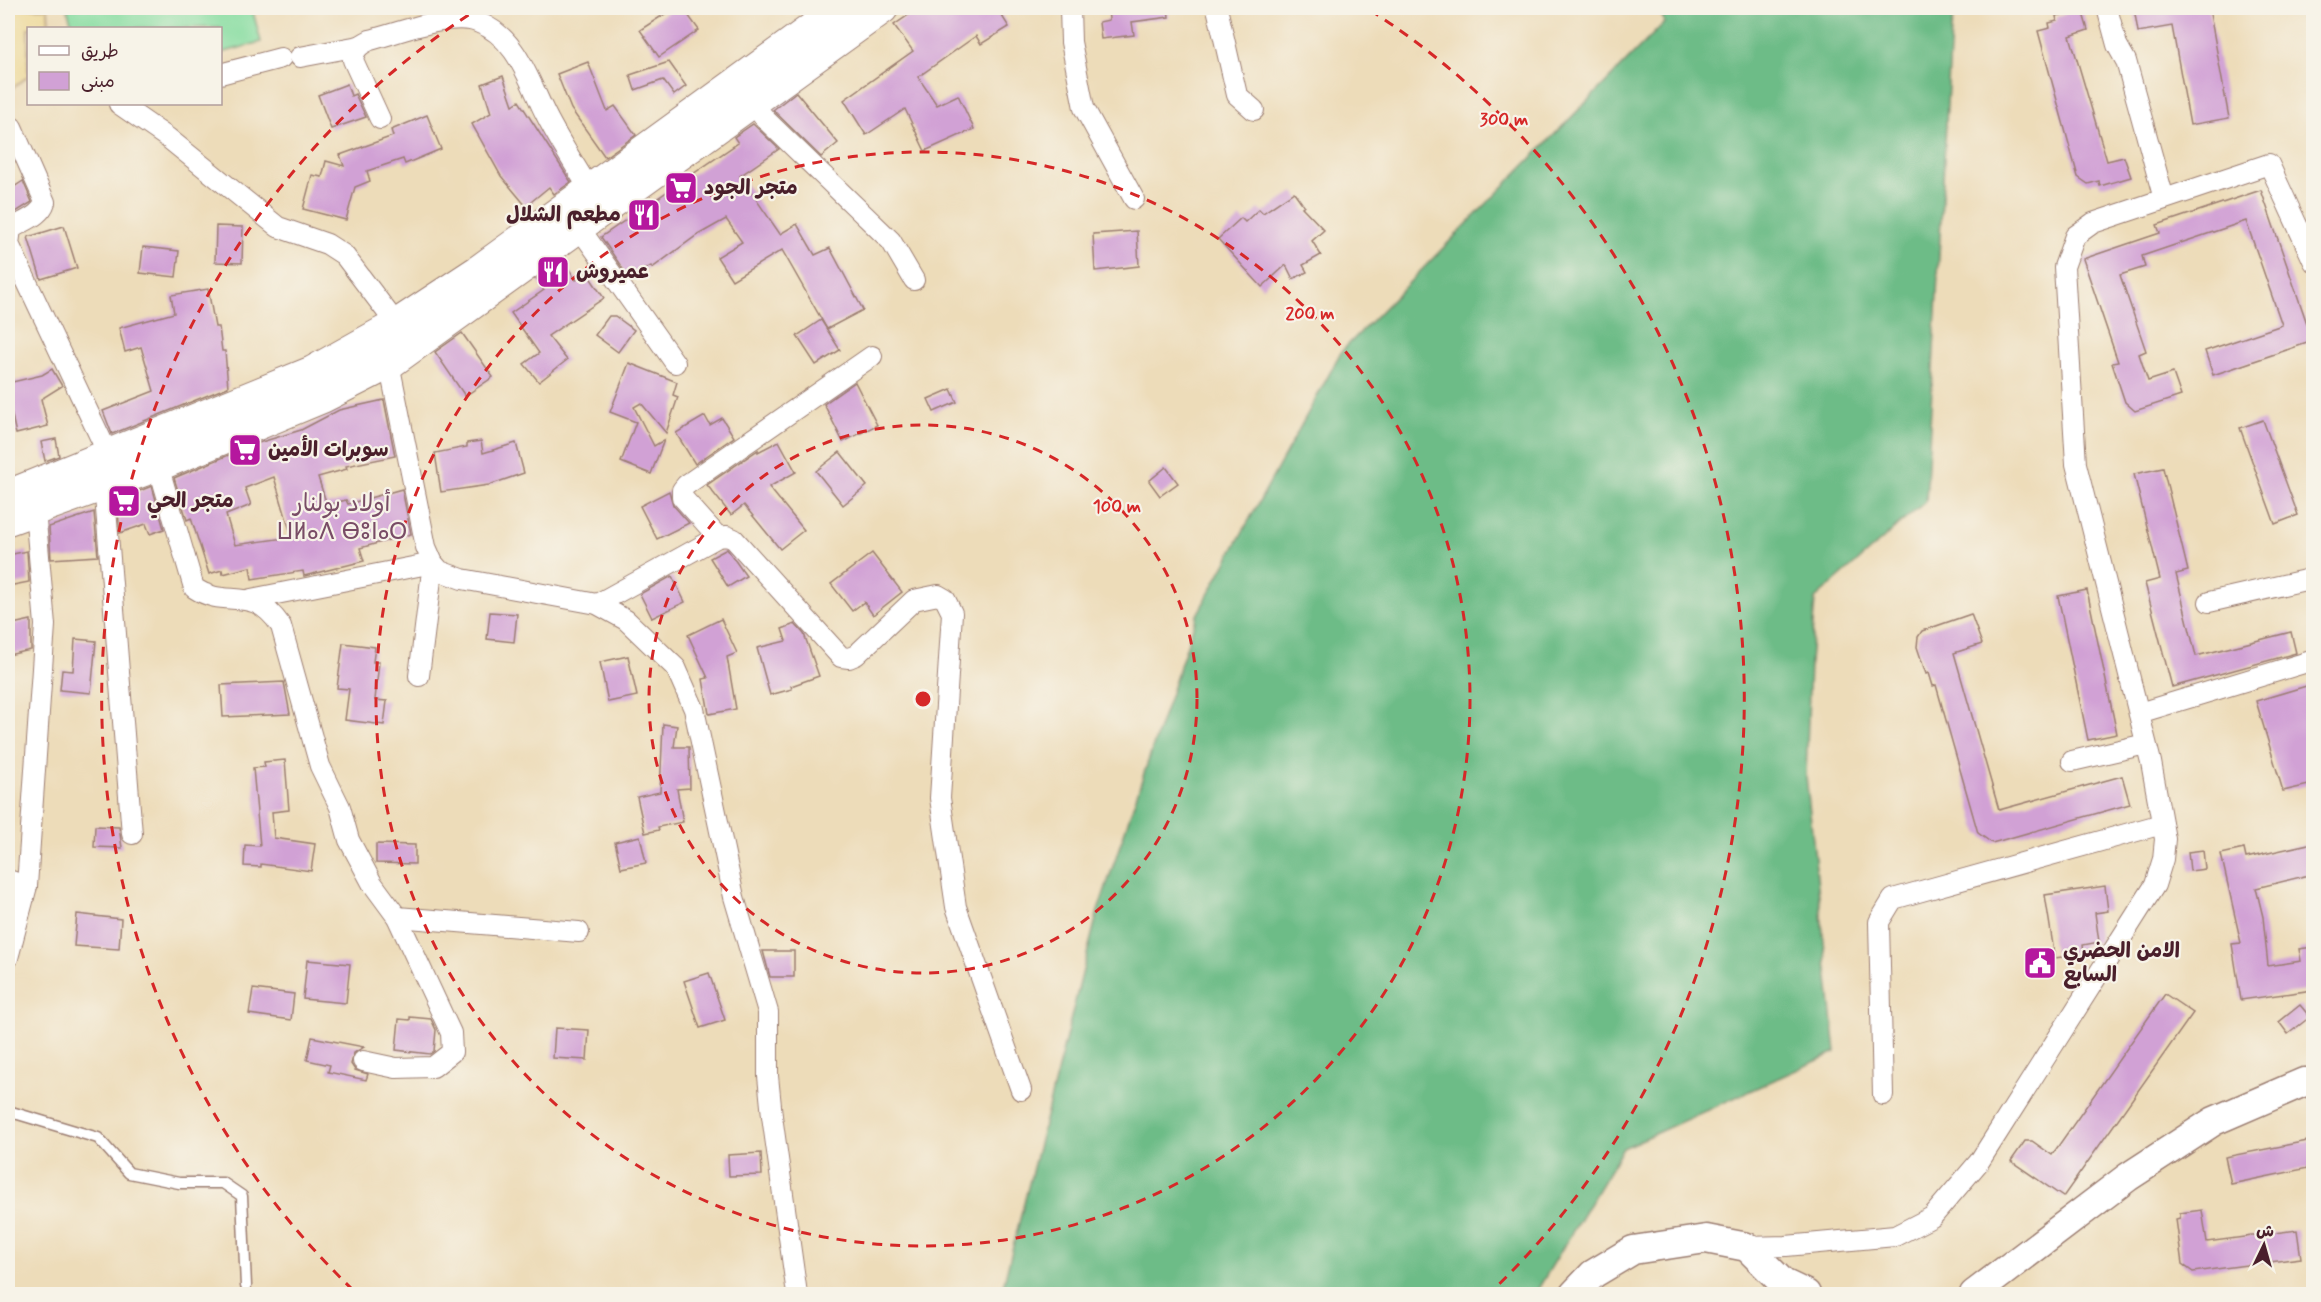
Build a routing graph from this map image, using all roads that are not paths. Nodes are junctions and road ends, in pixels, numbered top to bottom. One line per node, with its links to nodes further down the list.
1 (841, 8): 15 (main road)
2 (882, 8): 10 (main road)
3 (1070, 8): 16 (street)
4 (1217, 8): 12 (street)
5 (2108, 8): 17 (street)
6 (359, 46): 7 (street); 13 (street); 15 (street)
7 (300, 57)
8 (280, 58): 9 (street)
9 (222, 73)
10 (751, 102): 18 (main road); 20 (street)
11 (120, 105): 21 (street)
12 (1254, 110)
13 (380, 119)
14 (12, 127): 26 (street)
15 (590, 190): 21 (main road)
16 (1134, 199)
17 (2164, 199): 19 (street); 37 (street)
18 (578, 226): 23 (main road); 24 (street)
19 (2313, 262)
20 (914, 280)
21 (398, 325): 26 (main road)
22 (872, 356): 29 (street)
23 (389, 363): 25 (main road); 30 (street)
24 (675, 363)
25 (158, 465): 26 (main road); 32 (street)
26 (106, 470): 27 (main road); 28 (main road); 41 (street)
27 (8, 496)
28 (22, 514): 43 (street)
29 (718, 537): 34 (street); 49 (street)
30 (433, 563): 32 (street); 34 (street); 36 (street)
31 (2313, 578): 33 (street)
32 (250, 599): 44 (street)
33 (2209, 602)
34 (597, 604): 54 (street)
35 (2313, 660): 37 (street)
36 (419, 676)
37 (2139, 713): 38 (street)
38 (2146, 744): 39 (street); 40 (street)
39 (2072, 761)
40 (2162, 824): 50 (street); 52 (street)
41 (132, 834)
42 (8, 880): 43 (street)
43 (27, 886): 46 (street)
44 (397, 918): 45 (street); 47 (street)
45 (579, 932)
46 (8, 958)
47 (363, 1061)
48 (2313, 1083): 57 (street)
49 (1021, 1090)
50 (1883, 1095)
51 (8, 1111): 53 (lane)
52 (1747, 1247): 55 (street); 56 (street)
53 (246, 1286)
54 (797, 1294)
55 (1574, 1294)
56 (1806, 1294)
57 (1974, 1294)

